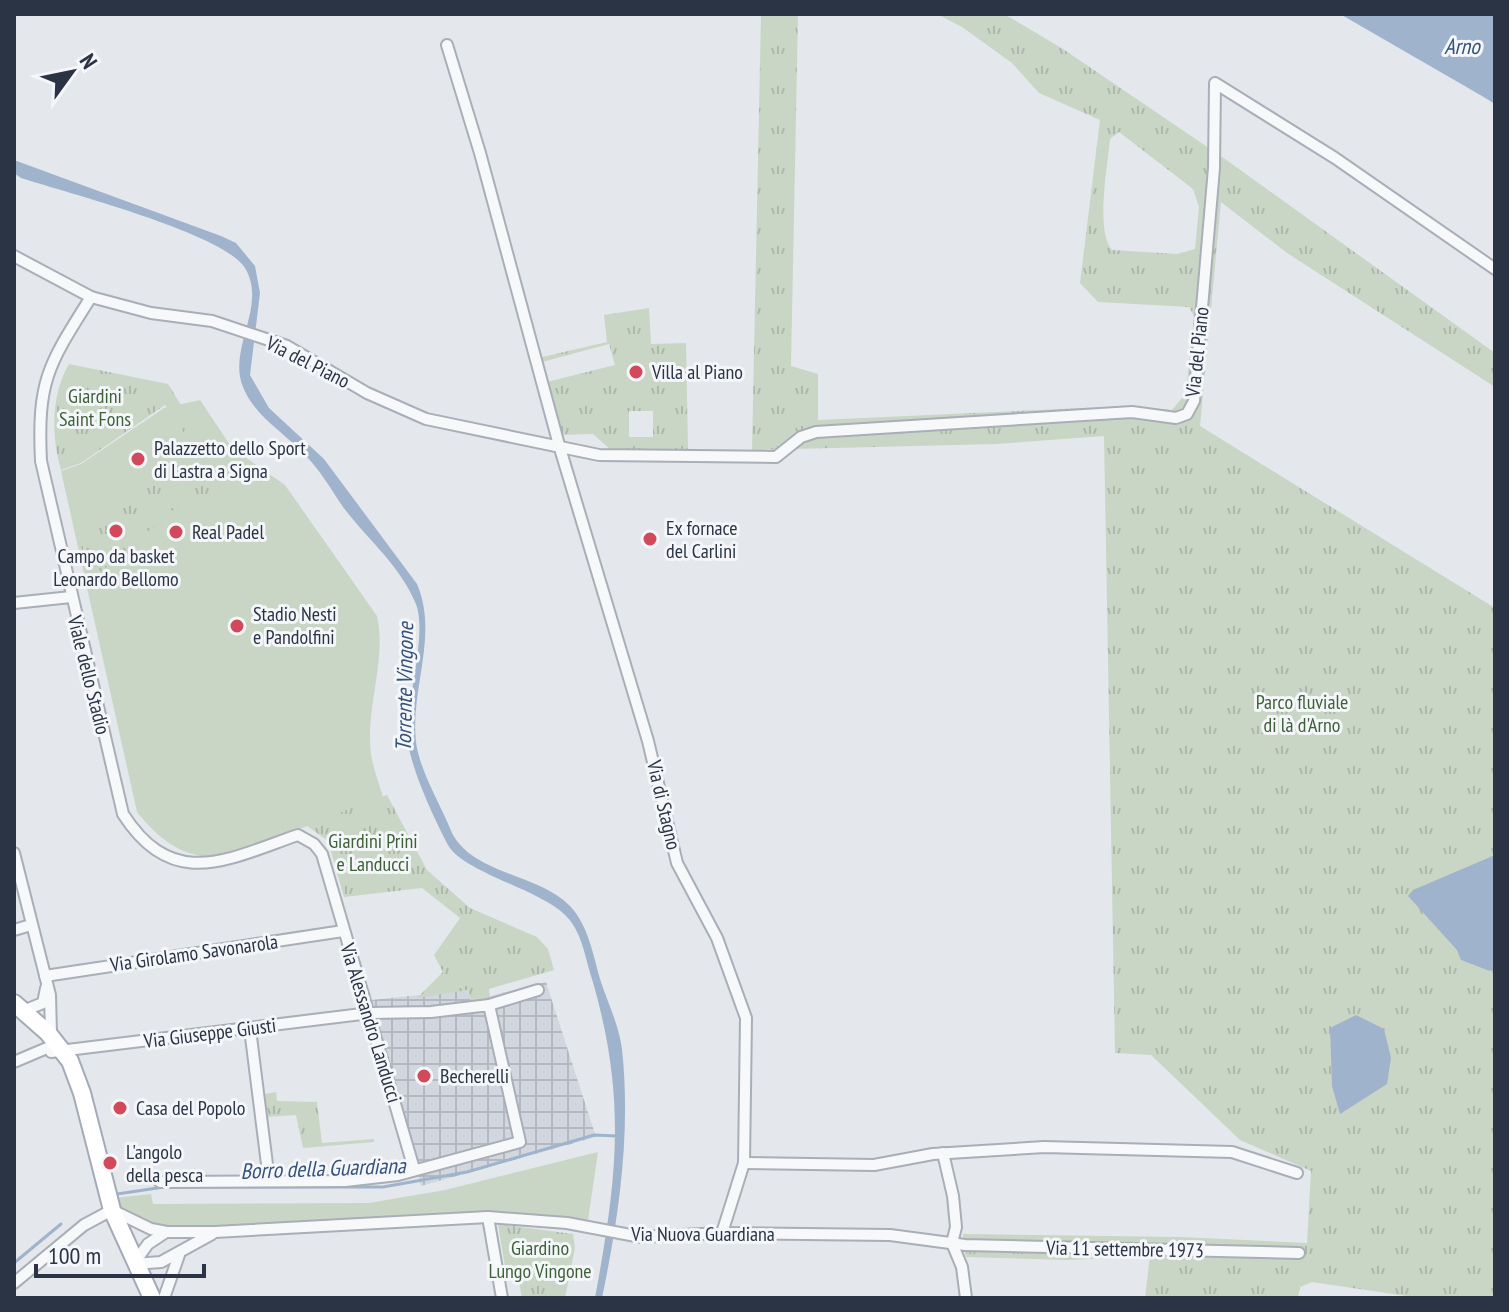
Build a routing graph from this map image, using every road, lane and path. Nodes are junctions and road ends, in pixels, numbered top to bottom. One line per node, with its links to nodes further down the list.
1 (447, 45): 5 (street)
2 (14, 256): 4 (street, Via del Piano)
3 (1495, 269): 5 (street, Via del Piano)
4 (91, 297): 5 (street, Via del Piano); 6 (street, Viale dello Stadio)
5 (559, 445): 22 (street, Via di Stagno)
6 (71, 597): 7 (street); 9 (street, Viale dello Stadio)
7 (14, 603)
8 (14, 853): 10 (street)
9 (328, 877): 12 (street, Via Alessandro Landucci)
10 (31, 925): 11 (street); 13 (street)
11 (14, 930)
12 (343, 931): 13 (street, Via Girolamo Savonarola); 16 (street, Via Alessandro Landucci)
13 (46, 979): 17 (street); 19 (street)
14 (538, 990): 15 (street, Via Giuseppe Giusti)
15 (489, 1005): 16 (street, Via Giuseppe Giusti); 23 (street)
16 (370, 1013): 18 (street, Via Giuseppe Giusti); 23 (street, Via Alessandro Landucci)
17 (24, 1015): 19 (main road)
18 (250, 1029): 19 (street, Via Giuseppe Giusti); 25 (street)
19 (54, 1048): 20 (street, Via Giuseppe Giusti); 27 (main road)
20 (14, 1062)
21 (943, 1153): 22 (street); 24 (street); 32 (street)
22 (744, 1163): 31 (street, Via di Stagno)
23 (414, 1169): 25 (street)
24 (1297, 1173)
25 (269, 1180): 26 (street)
26 (160, 1182)
27 (112, 1210): 29 (street, Via Nuova Guardiana); 35 (main road); 36 (street)
28 (488, 1217): 30 (street, Via Nuova Guardiana); 31 (street, Via Nuova Guardiana); 39 (street)
29 (167, 1232): 30 (street, Via Nuova Guardiana); 35 (street)
30 (215, 1232): 34 (street, Via Nuova Guardiana)
31 (722, 1233): 32 (street, Via Nuova Guardiana)
32 (952, 1243): 33 (street, Via 11 settembre 1973); 40 (street)
33 (1299, 1253)
34 (179, 1255): 35 (street, Via Nuova Guardiana); 38 (street)
35 (134, 1264): 37 (main road)
36 (14, 1283)
37 (152, 1298)
38 (164, 1298)
39 (502, 1298)
40 (966, 1298)

